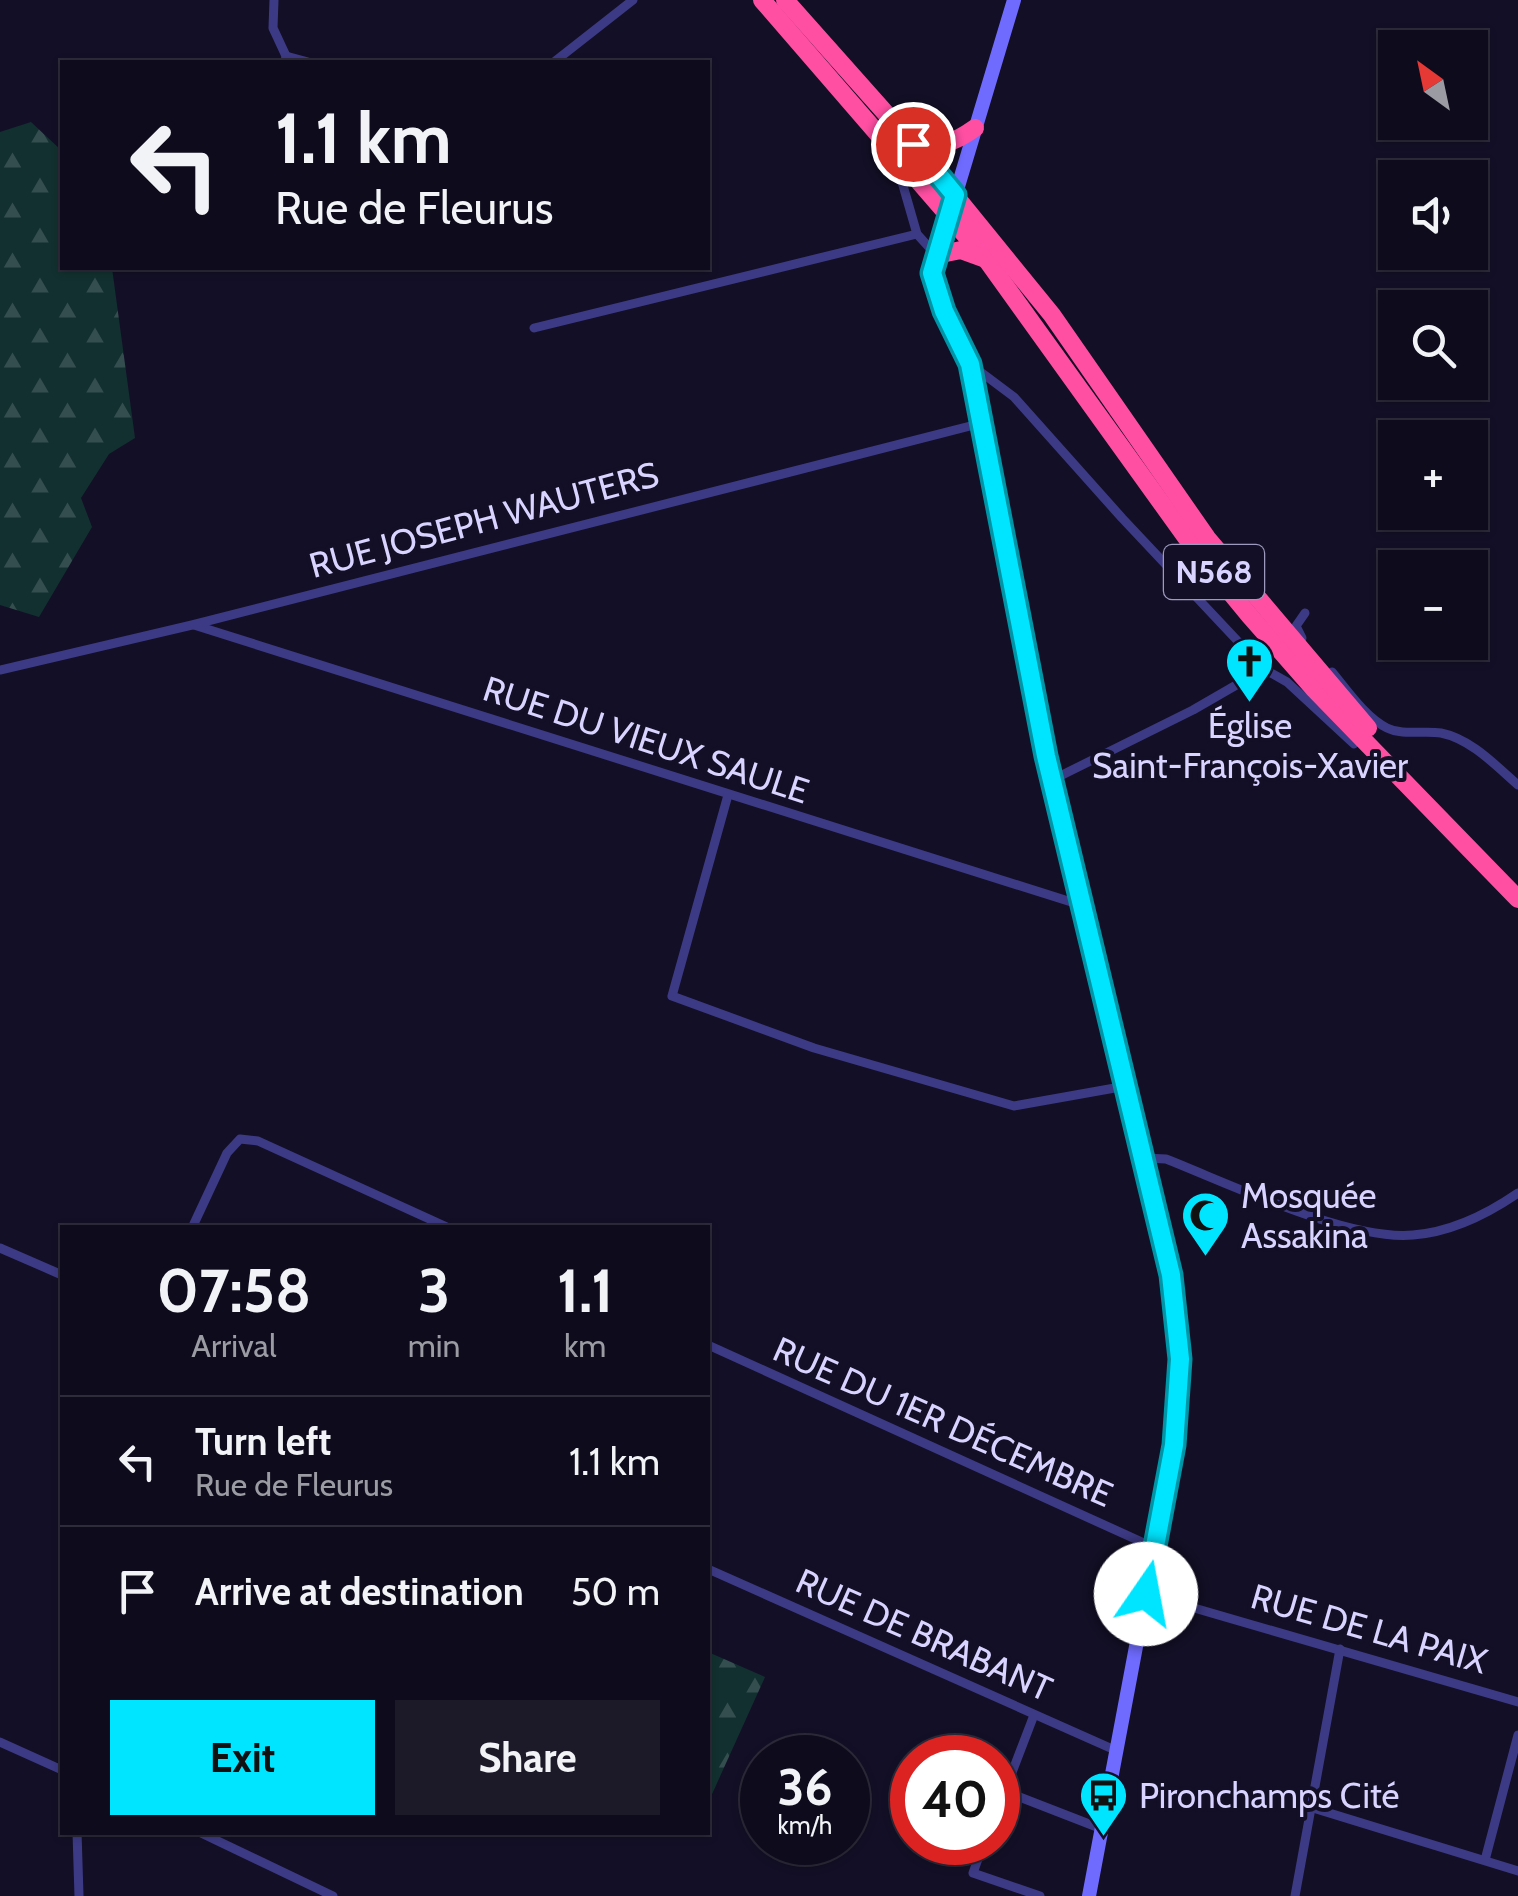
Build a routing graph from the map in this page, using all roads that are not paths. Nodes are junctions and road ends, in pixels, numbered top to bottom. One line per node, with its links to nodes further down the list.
1 (274, 0): 6 (street)
2 (633, 0): 7 (street)
3 (762, 0): 11 (highway, N568)
4 (785, 0): 9 (highway, N568)
5 (1014, 0): 8 (street)
6 (285, 60)
7 (557, 60)
8 (975, 128): 9 (highway); 11 (street)
9 (913, 144): 11 (highway, N568)
10 (877, 145): 12 (street)
11 (951, 204): 13 (street); 14 (highway, N568); 26 (highway, N568)
12 (917, 234): 13 (street); 15 (street)
13 (936, 255): 14 (highway); 16 (street)
14 (986, 259): 27 (highway, N568)
15 (534, 328)
16 (970, 364): 17 (street); 20 (street)
17 (982, 423): 19 (street, RUE JOSEPH WAUTERS); 23 (street)
18 (1305, 613): 24 (street)
19 (192, 624): 21 (street, RUE JOSEPH WAUTERS); 25 (street, RUE DU VIEUX SAULE)
20 (1264, 669): 22 (street); 23 (street)
21 (0, 670)
22 (1354, 744)
23 (1052, 780): 28 (street)
24 (1518, 785)
25 (728, 795): 28 (street, RUE DU VIEUX SAULE); 29 (street)
26 (1518, 883)
27 (1518, 900)
28 (1084, 906): 29 (street)
29 (1128, 1086): 30 (street)
30 (1144, 1158): 31 (street); 37 (street)
31 (1518, 1193)
32 (193, 1225): 33 (street)
33 (441, 1225)
34 (0, 1248): 35 (street)
35 (60, 1274)
36 (710, 1346): 37 (street, RUE DU 1ER DÉCEMBRE)
37 (1155, 1548): 39 (street)
38 (710, 1569): 42 (street, RUE DE BRABANT)
39 (1146, 1594): 40 (street, RUE DE LA PAIX); 46 (street)
40 (1340, 1648): 41 (street, RUE DE LA PAIX); 49 (street)
41 (1518, 1702)
42 (1034, 1715): 45 (street); 46 (street, RUE DE BRABANT)
43 (1518, 1735): 53 (street)
44 (0, 1742): 47 (street)
45 (1020, 1750)
46 (1118, 1751): 50 (street)
47 (60, 1769)
48 (1020, 1797): 50 (street)
49 (1313, 1808): 53 (street); 60 (street)
50 (1102, 1829): 59 (street)
51 (77, 1835): 56 (street)
52 (204, 1835): 57 (street)
53 (1485, 1860): 55 (street)
54 (976, 1865): 58 (street)
55 (1518, 1870)
56 (79, 1896)
57 (333, 1896)
58 (1040, 1896)
59 (1089, 1896)
60 (1294, 1896)

